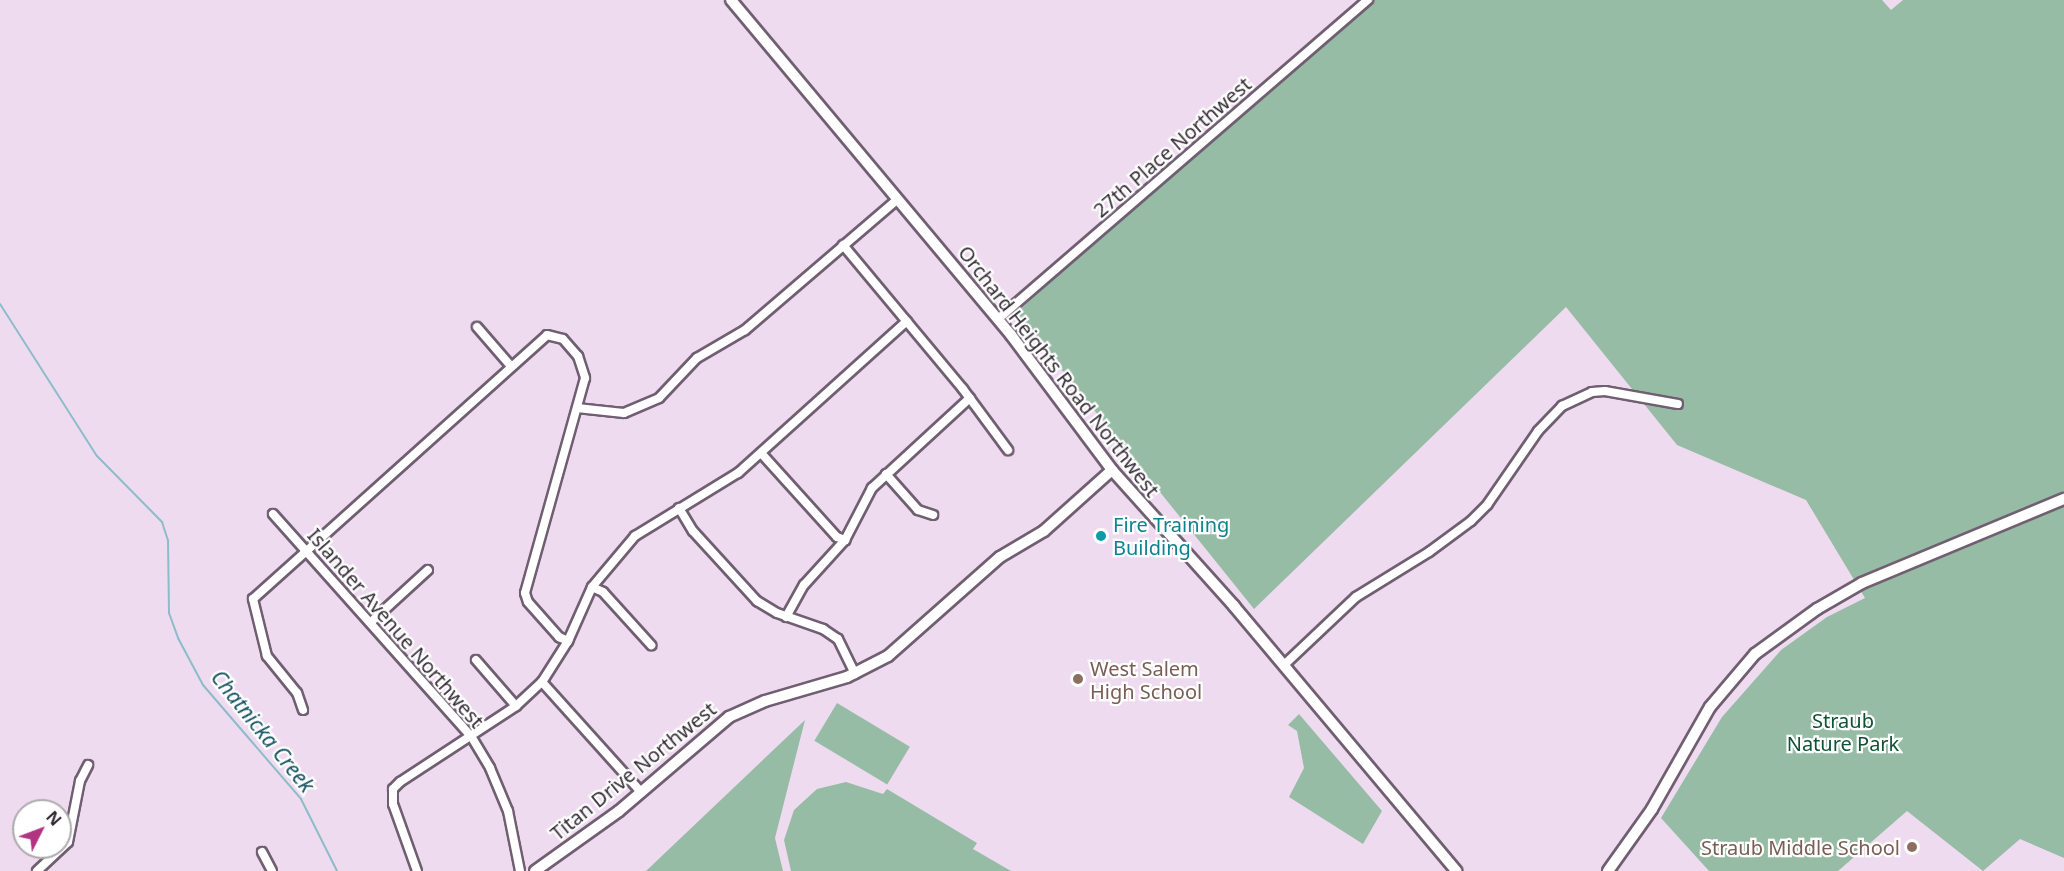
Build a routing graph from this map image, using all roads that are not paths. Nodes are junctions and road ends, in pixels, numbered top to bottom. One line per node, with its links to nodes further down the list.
1 (731, 0): 3 (street, Orchard Heights Road Northwest)
2 (1368, 0): 5 (street, 27th Place Northwest)
3 (898, 199): 4 (street); 5 (street, Orchard Heights Road Northwest)
4 (843, 245): 6 (street); 11 (street)
5 (998, 319): 14 (street, Orchard Heights Road Northwest)
6 (907, 321): 9 (street); 13 (street)
7 (477, 327): 8 (street)
8 (510, 364): 11 (street); 21 (street)
9 (970, 398): 12 (street); 15 (street)
10 (1678, 404): 29 (street)
11 (577, 408): 26 (street)
12 (1008, 450)
13 (761, 453): 17 (street); 20 (street)
14 (1112, 470): 29 (street, Orchard Heights Road Northwest); 30 (street, Titan Drive Northwest)
15 (886, 474): 19 (street); 20 (street)
16 (2064, 499): 44 (street)
17 (679, 508): 23 (street); 24 (street)
18 (273, 514): 21 (street, Islander Avenue Northwest)
19 (933, 515)
20 (844, 540): 24 (street)
21 (306, 550): 25 (street, Islander Avenue Northwest); 33 (street)
22 (428, 570): 25 (street)
23 (592, 587): 26 (street); 27 (street)
24 (786, 617): 30 (street)
25 (371, 622): 34 (street, Islander Avenue Northwest)
26 (568, 641): 31 (street)
27 (651, 645)
28 (476, 660): 32 (street)
29 (1284, 665): 43 (street, Orchard Heights Road Northwest)
30 (855, 674): 36 (street, Titan Drive Northwest)
31 (542, 682): 32 (street); 36 (street)
32 (516, 706): 34 (street)
33 (303, 711)
34 (471, 736): 40 (street); 41 (street, Islander Avenue Northwest)
35 (88, 765): 38 (street)
36 (641, 792): 42 (street, Titan Drive Northwest)
37 (262, 852): 39 (street)
38 (38, 871)
39 (272, 871)
40 (417, 871)
41 (520, 871)
42 (535, 871)
43 (1456, 871)
44 (1608, 871)

